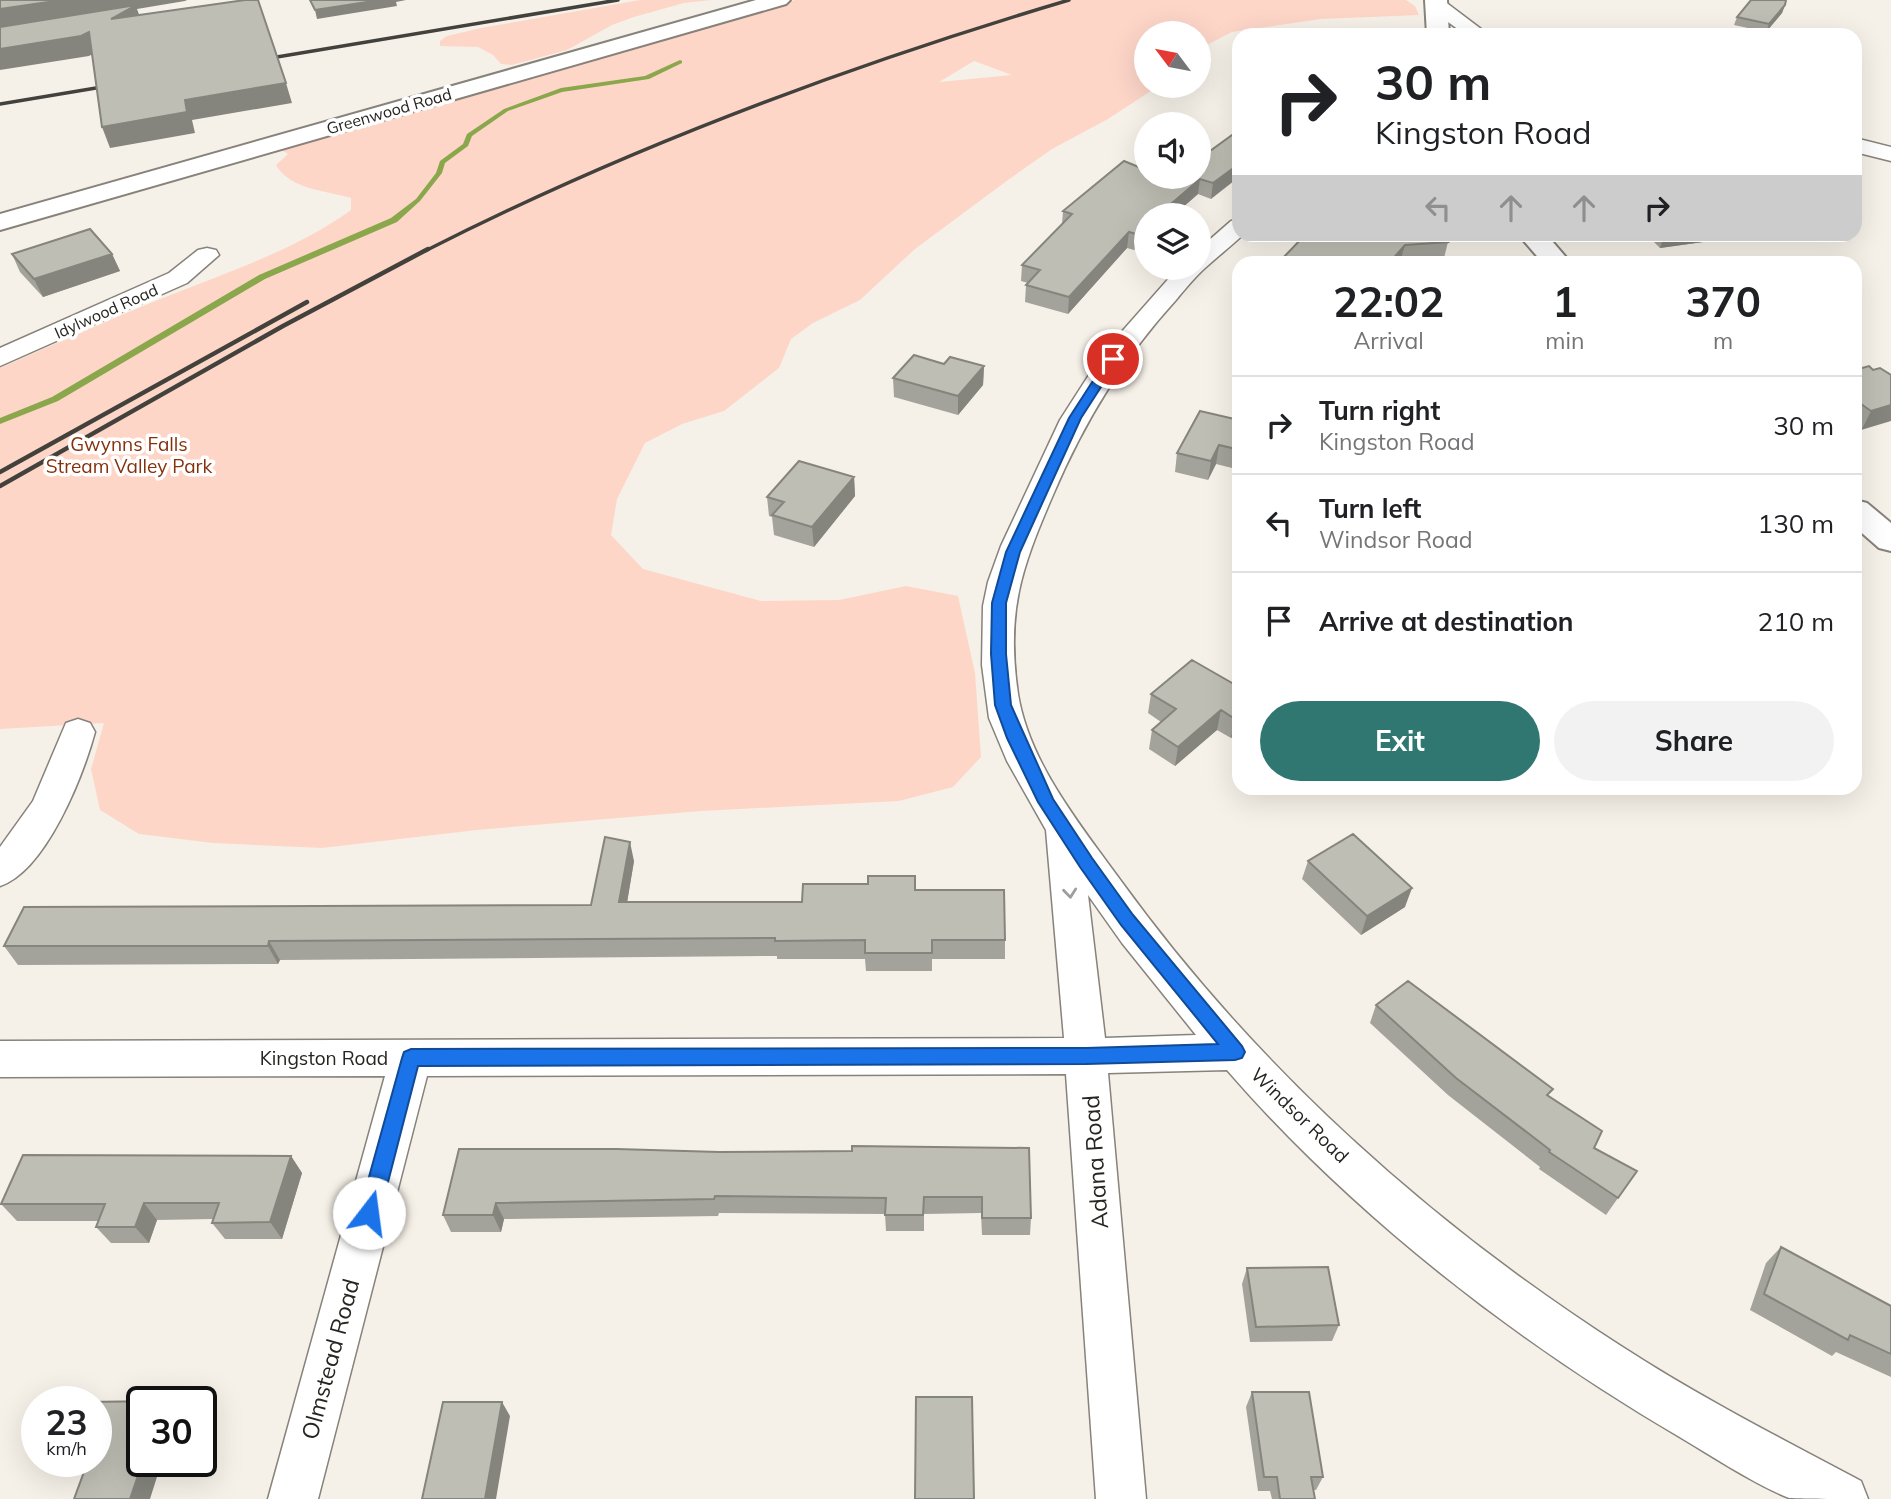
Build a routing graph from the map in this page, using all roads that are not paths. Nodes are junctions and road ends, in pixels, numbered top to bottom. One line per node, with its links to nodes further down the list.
1 (779, 0): 7 (street, Greenwood Road)
2 (1433, 2): 3 (street); 4 (street)
3 (1437, 28)
4 (1469, 28)
5 (1862, 147): 6 (street)
6 (1891, 154)
7 (0, 222)
8 (1232, 232): 10 (street)
9 (1538, 242): 12 (street)
10 (1211, 251)
11 (207, 255): 14 (street, Idylwood Road)
12 (1551, 256)
13 (1181, 280): 18 (street, Windsor Road)
14 (0, 358)
15 (1862, 516): 16 (street)
16 (1891, 540)
17 (78, 732): 19 (street)
18 (1062, 826): 20 (street, Windsor Road); 21 (street, Adana Road, one-way to 21)
19 (0, 871)
20 (1235, 1052): 21 (street, Kingston Road); 26 (street, Windsor Road)
21 (1086, 1056): 22 (street, Kingston Road); 25 (street, Adana Road)
22 (411, 1058): 23 (street, Kingston Road); 24 (street, Olmstead Road)
23 (0, 1059)
24 (293, 1499)
25 (1121, 1499)
26 (1843, 1499)

